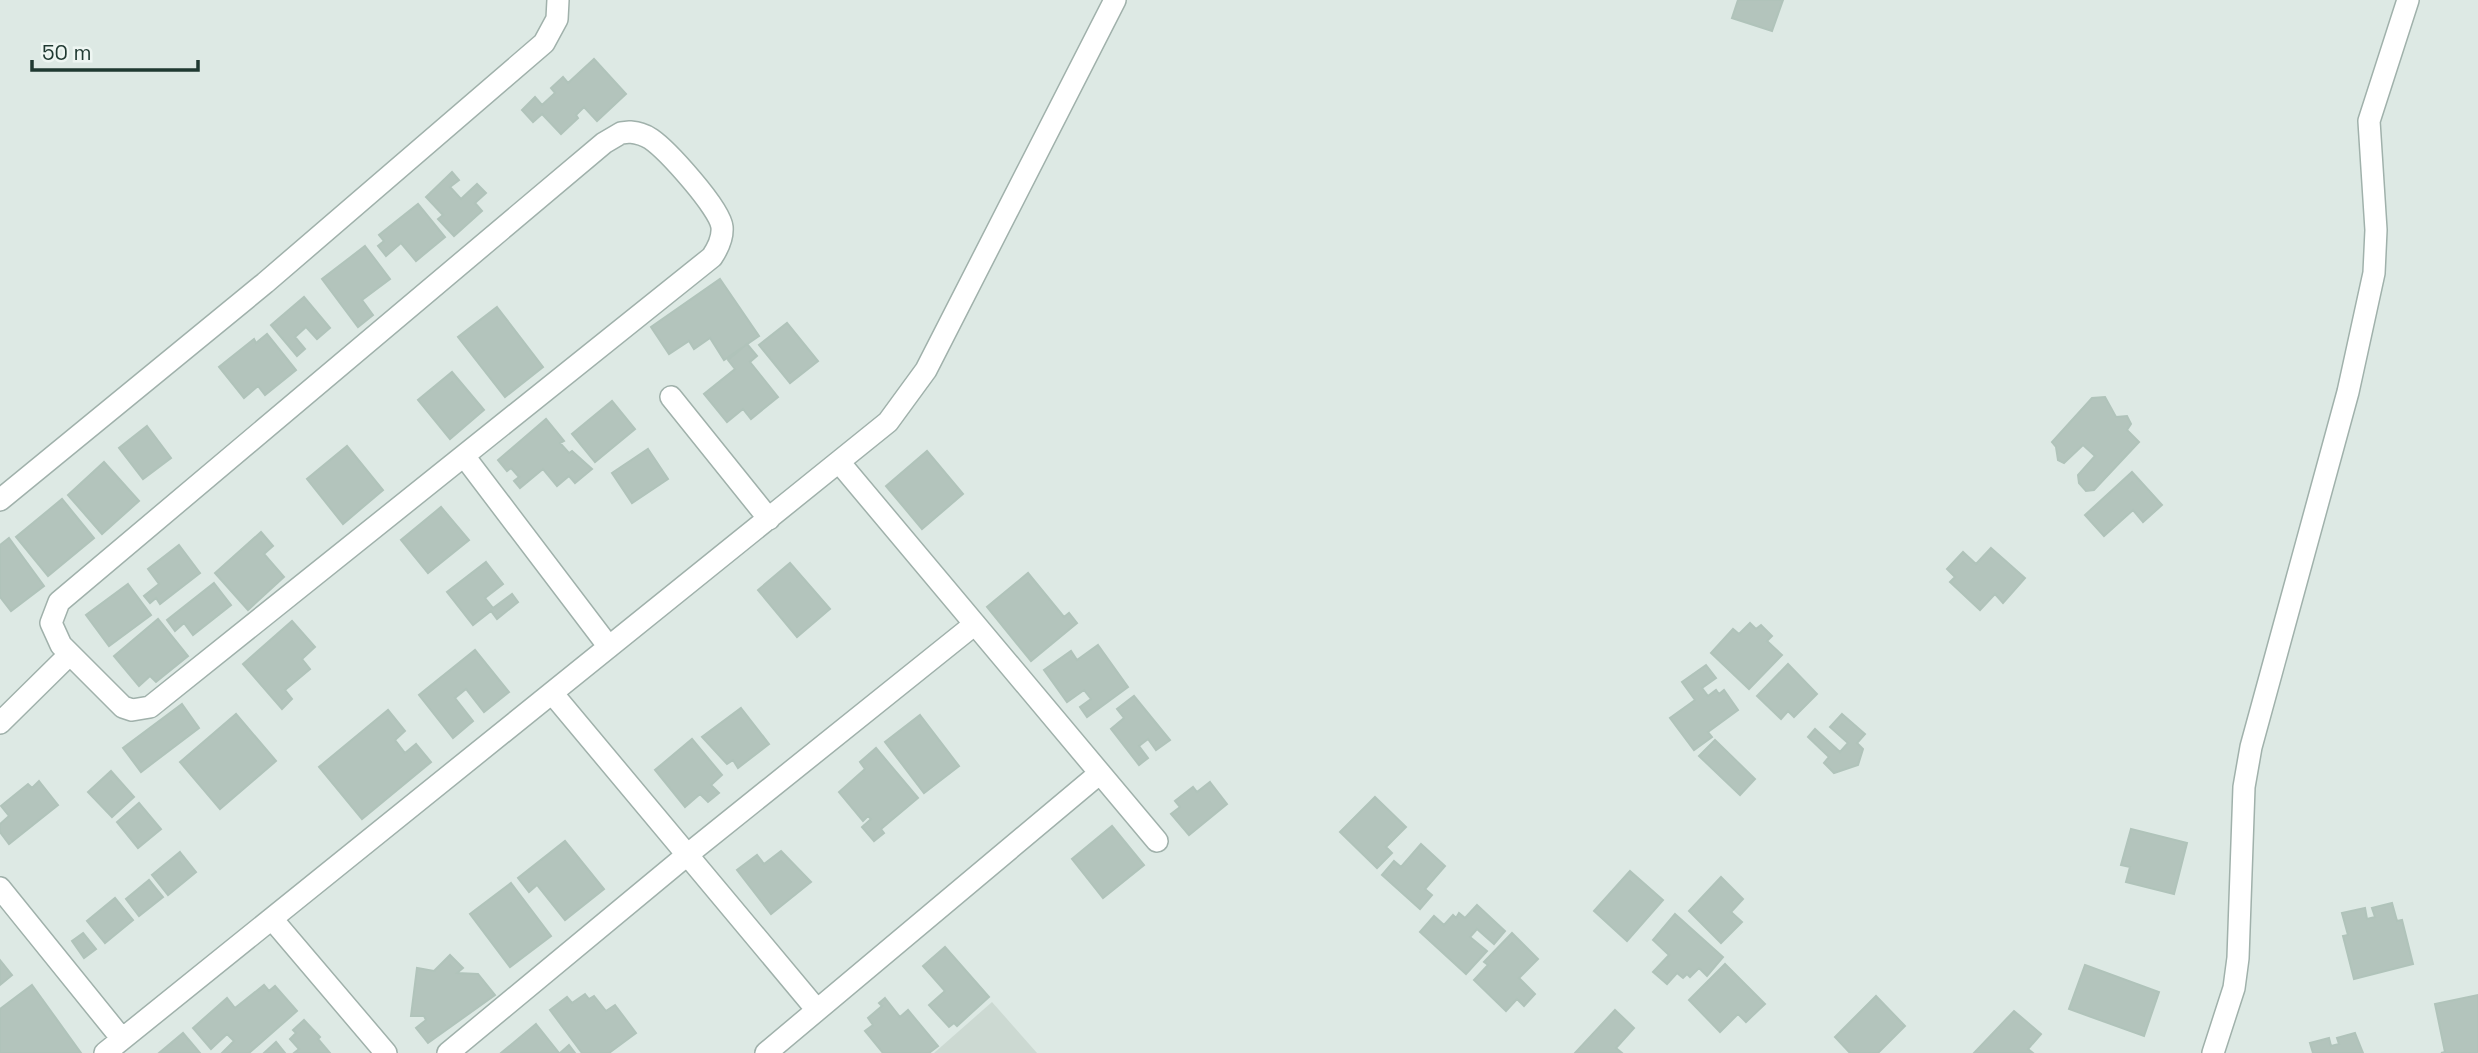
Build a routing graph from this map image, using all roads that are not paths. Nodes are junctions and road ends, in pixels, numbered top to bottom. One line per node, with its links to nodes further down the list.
1 (558, 0): 7 (street)
2 (1115, 0): 6 (street)
3 (2407, 0): 25 (street)
4 (671, 397): 8 (street)
5 (464, 456): 10 (street); 11 (street); 11 (street)
6 (839, 462): 8 (street); 9 (street)
7 (0, 500)
8 (769, 519): 10 (street)
9 (975, 624): 14 (street); 16 (street)
10 (609, 647): 12 (street)
11 (70, 654): 13 (street)
12 (552, 694): 16 (street); 18 (street)
13 (0, 723)
14 (1100, 773): 15 (street); 19 (street)
15 (1157, 841)
16 (687, 855): 19 (street); 23 (street)
17 (0, 888): 20 (street)
18 (272, 919): 20 (street); 22 (street)
19 (817, 1010): 24 (street)
20 (122, 1039): 21 (street)
21 (105, 1053)
22 (386, 1053)
23 (448, 1053)
24 (766, 1053)
25 (2213, 1053)

